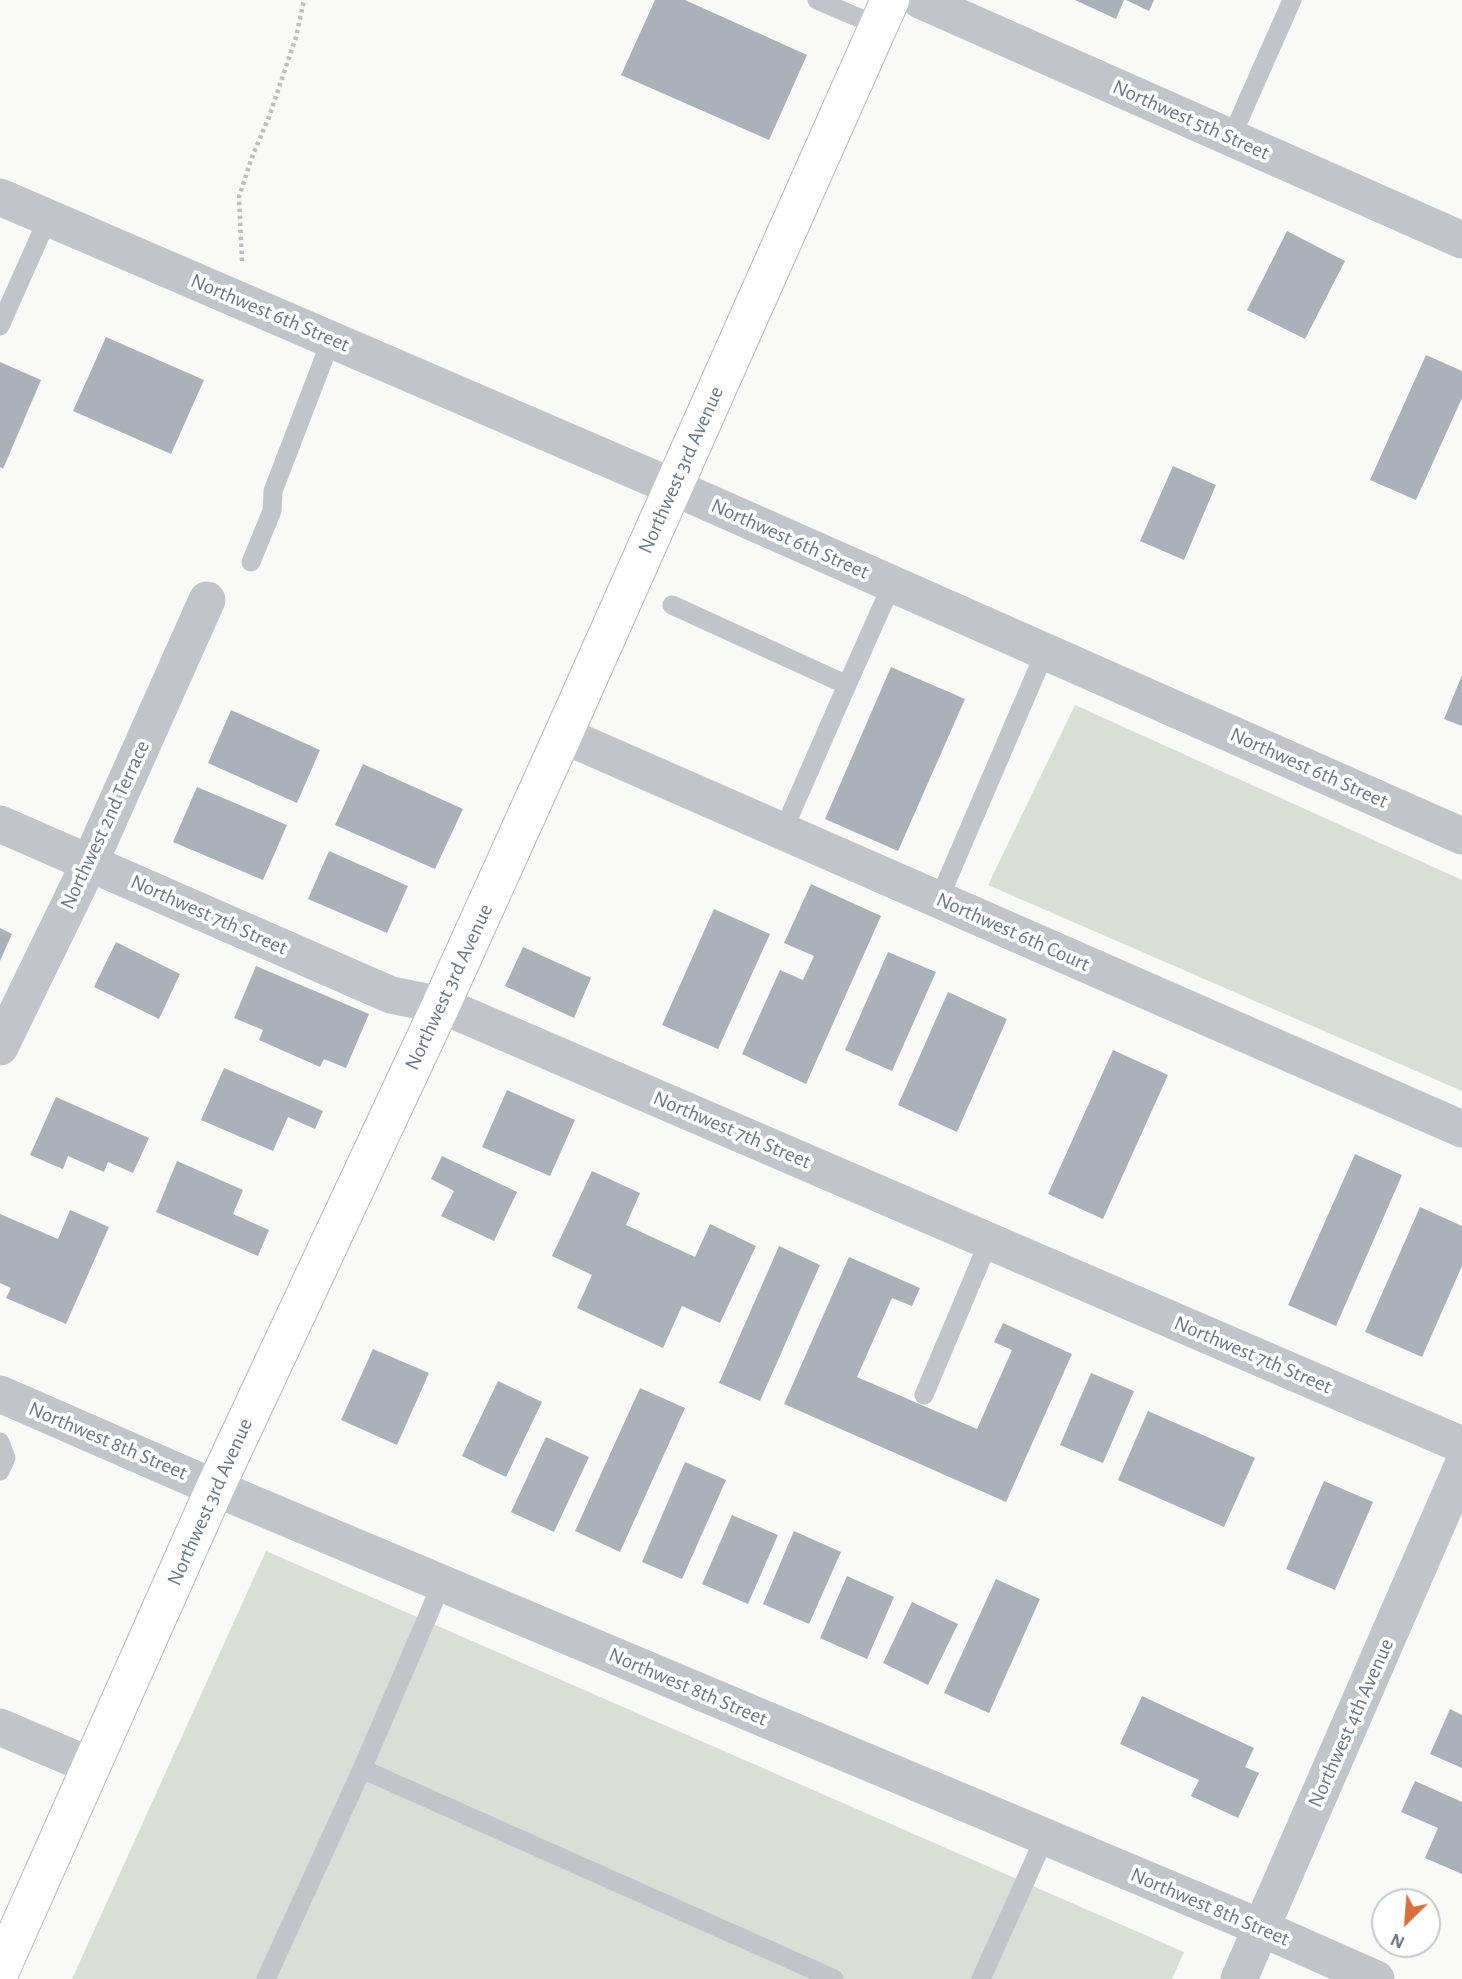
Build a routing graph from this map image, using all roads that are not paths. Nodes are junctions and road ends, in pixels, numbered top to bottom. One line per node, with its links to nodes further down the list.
1 (817, 0): 5 (lane)
2 (920, 0): 4 (street, Northwest 5th Street)
3 (1292, 0): 6 (lane)
4 (965, 9): 6 (street, Northwest 5th Street)
5 (884, 13): 12 (street, Northwest 3rd Avenue)
6 (1231, 138): 9 (street, Northwest 5th Street)
7 (0, 197): 8 (street, Northwest 6th Street)
8 (48, 218): 10 (lane); 11 (street, Northwest 6th Street)
9 (1462, 240)
10 (0, 326)
11 (331, 340): 12 (street, Northwest 6th Street); 13 (lane)
12 (673, 487): 14 (street, Northwest 6th Street); 19 (street, Northwest 3rd Avenue)
13 (251, 562)
14 (892, 584): 17 (street, Northwest 6th Street); 18 (lane)
15 (206, 600): 23 (street, Northwest 2nd Terrace)
16 (672, 605): 18 (lane)
17 (1045, 652): 22 (street, Northwest 6th Street); 24 (lane)
18 (847, 685): 21 (lane)
19 (563, 735): 21 (street, Northwest 6th Court); 25 (street, Northwest 3rd Avenue)
20 (0, 824): 23 (street, Northwest 7th Street)
21 (783, 831): 24 (street, Northwest 6th Court)
22 (1462, 836)
23 (90, 862): 25 (street, Northwest 7th Street); 26 (street, Northwest 2nd Terrace)
24 (939, 900): 27 (street, Northwest 6th Court)
25 (441, 1005): 28 (street, Northwest 7th Street); 35 (street, Northwest 3rd Avenue)
26 (0, 1047)
27 (1462, 1129)
28 (989, 1241): 29 (lane); 32 (street, Northwest 7th Street)
29 (924, 1395)
30 (3, 1403): 35 (street, Northwest 8th Street)
31 (0, 1442): 34 (lane)
32 (1462, 1445)
33 (1462, 1467): 41 (street, Northwest 4th Avenue)
34 (0, 1471)
35 (215, 1488): 36 (street, Northwest 8th Street); 38 (street, Northwest 3rd Avenue)
36 (442, 1583): 39 (lane); 40 (street, Northwest 8th Street)
37 (0, 1727): 38 (street)
38 (91, 1766): 42 (street, Northwest 3rd Avenue)
39 (362, 1769): 43 (lane); 44 (lane)
40 (1045, 1837): 41 (street, Northwest 8th Street); 45 (lane)
41 (1262, 1928): 46 (street, Northwest 4th Avenue); 47 (street, Northwest 8th Street)
42 (0, 1971)
43 (267, 1979)
44 (834, 1979)
45 (981, 1979)
46 (1239, 1979)
47 (1376, 1979)

